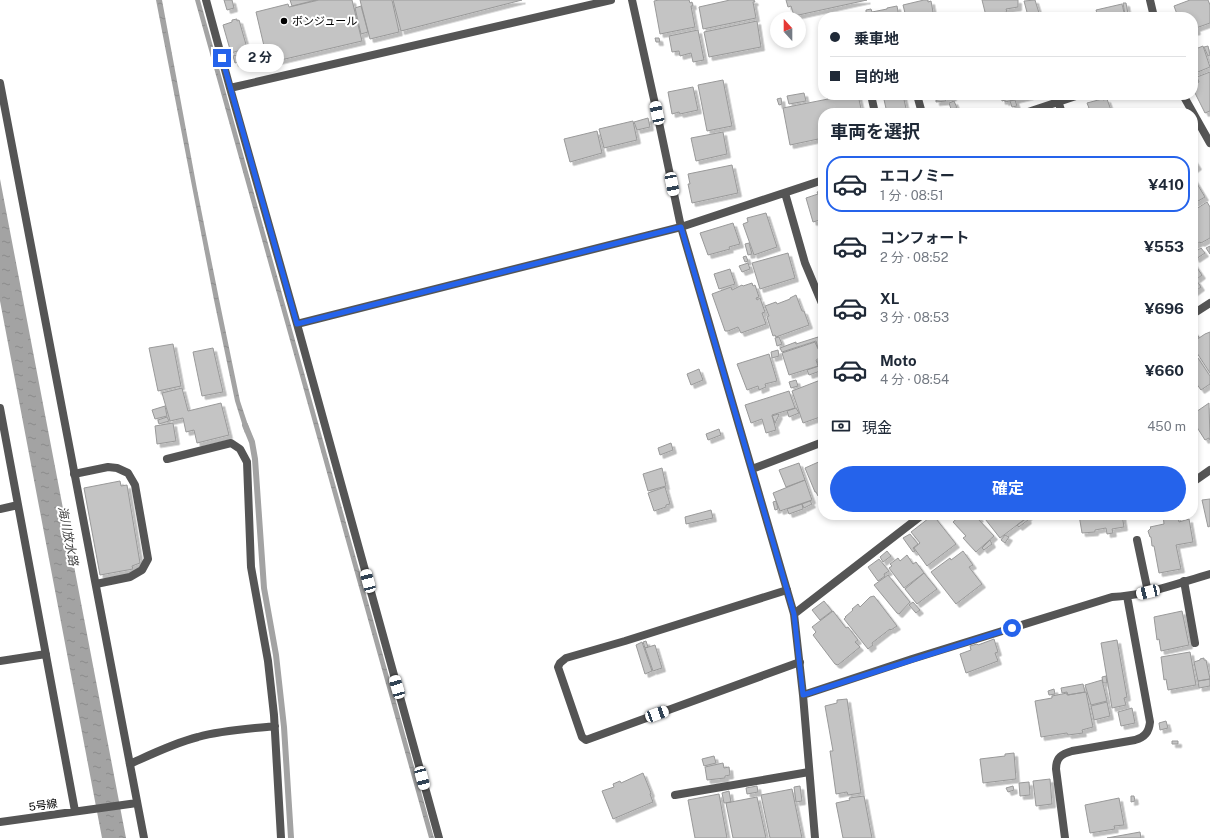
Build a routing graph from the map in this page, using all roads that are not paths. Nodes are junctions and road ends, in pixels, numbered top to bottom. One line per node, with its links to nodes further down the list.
1 (206, 0): 7 (street)
2 (611, 0): 7 (street)
3 (632, 0): 15 (street)
4 (1150, 0): 5 (street)
5 (1153, 12)
6 (0, 82): 25 (street)
7 (230, 88): 19 (street)
8 (1055, 100): 9 (street)
9 (1036, 108)
10 (1198, 118): 11 (street)
11 (1208, 133): 12 (street)
12 (1210, 143)
13 (818, 182): 14 (street)
14 (785, 193): 15 (street); 16 (street)
15 (681, 227): 19 (street); 23 (street)
16 (818, 294)
17 (1210, 302): 18 (street)
18 (1198, 310)
19 (297, 324): 52 (street)
20 (0, 408): 27 (street)
21 (818, 444): 23 (street)
22 (167, 459): 43 (street)
23 (752, 469): 34 (street)
24 (1210, 470): 26 (street)
25 (74, 474): 33 (street); 33 (street)
26 (1198, 478)
27 (18, 505): 28 (street); 39 (street)
28 (0, 509)
29 (916, 520): 37 (street)
30 (1137, 540): 35 (street)
31 (1210, 574): 32 (street)
32 (1184, 581): 35 (street); 38 (street)
33 (96, 584): 44 (street)
34 (787, 590): 37 (street); 41 (street)
35 (1148, 592): 36 (street)
36 (1127, 596): 42 (street); 54 (street)
37 (794, 614): 41 (street)
38 (1195, 643)
39 (46, 654): 40 (street); 48 (street)
40 (0, 661)
41 (800, 662): 42 (street)
42 (803, 695): 45 (street)
43 (275, 726): 44 (street); 51 (street)
44 (130, 764): 47 (street)
45 (809, 772): 46 (street); 53 (street)
46 (675, 795)
47 (134, 803): 48 (street, 5号線); 50 (street)
48 (75, 811): 49 (street, 5号線)
49 (0, 822)
50 (144, 838)
51 (281, 838)
52 (439, 838)
53 (815, 838)
54 (1065, 838)

